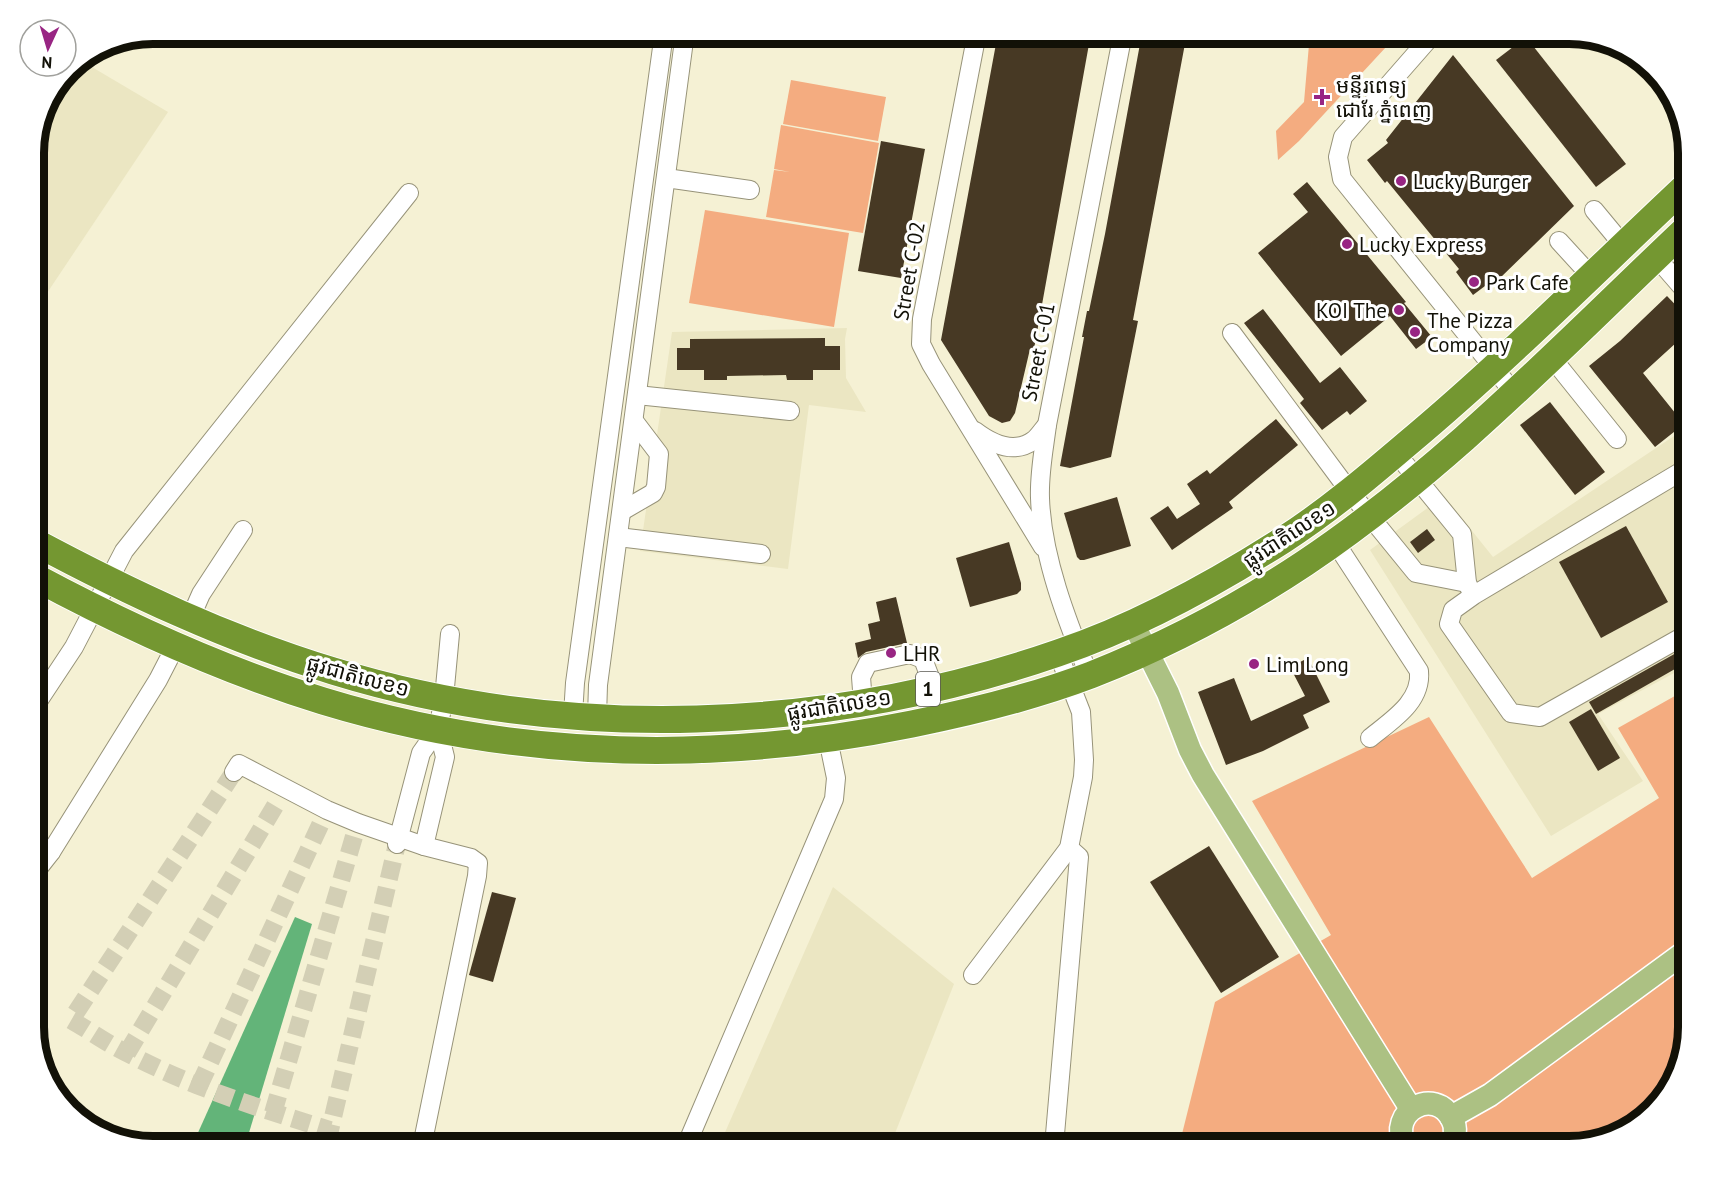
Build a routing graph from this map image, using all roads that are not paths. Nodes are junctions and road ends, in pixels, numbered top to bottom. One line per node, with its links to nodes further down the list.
1 (662, 44): 6 (street)
2 (684, 44): 7 (street)
3 (975, 44): 26 (street, Street C-02)
4 (1121, 44): 27 (street, Street C-01)
5 (1424, 44): 21 (street)
6 (659, 68): 7 (street); 57 (street)
7 (680, 72): 8 (street)
8 (666, 178): 9 (street); 23 (street)
9 (750, 190)
10 (409, 193): 41 (street)
11 (1678, 193): 15 (highway, ផ្លូវជាតិលេខ១ / 1)
12 (1594, 210): 15 (street)
13 (1678, 236): 16 (highway, ផ្លូវជាតិលេខ១ / 1)
14 (1559, 241): 17 (street)
15 (1623, 245): 17 (highway, ផ្លូវជាតិលេខ១ / 1)
16 (1656, 257): 18 (street); 20 (highway, ផ្លូវជាតិលេខ១ / 1)
17 (1591, 276): 21 (highway, ផ្លូវជាតិលេខ១ / 1)
18 (1678, 282)
19 (1232, 333): 32 (street)
20 (1552, 358): 22 (highway, ផ្លូវជាតិលេខ១ / 1); 28 (street)
21 (1493, 369): 22 (street); 29 (highway, ផ្លូវជាតិលេខ១ / 1)
22 (1514, 393): 31 (highway, ផ្លូវជាតិលេខ១ / 1)
23 (637, 395): 24 (street); 25 (street)
24 (790, 411)
25 (634, 421): 33 (street); 33 (street)
26 (967, 424): 27 (street); 40 (street, Street C-02)
27 (1047, 425): 40 (street, Street C-01)
28 (1617, 439)
29 (1396, 453): 31 (street); 32 (highway, ផ្លូវជាតិលេខ១ / 1)
30 (1678, 473): 43 (street)
31 (1417, 478): 34 (highway, ផ្លូវជាតិលេខ១ / 1); 43 (street)
32 (1350, 492): 34 (street); 46 (highway, ផ្លូវជាតិលេខ១ / 1)
33 (622, 511): 36 (street)
34 (1370, 516): 37 (highway, ផ្លូវជាតិលេខ១ / 1); 43 (street)
35 (243, 530): 45 (street)
36 (618, 537): 39 (street); 57 (street)
37 (1335, 542): 51 (highway, ផ្លូវជាតិលេខ១ / 1); 59 (street)
38 (44, 547): 41 (highway, ផ្លូវជាតិលេខ១ / 1)
39 (761, 554)
40 (1049, 557): 50 (street, Street C-01)
41 (108, 581): 44 (street); 45 (highway, ផ្លូវជាតិលេខ១ / 1)
42 (44, 582): 44 (highway, ផ្លូវជាតិលេខ១ / 1)
43 (1470, 589): 48 (street)
44 (94, 609): 49 (highway, ផ្លូវជាតិលេខ១ / 1); 54 (street)
45 (190, 619): 55 (highway, ផ្លូវជាតិលេខ១ / 1)
46 (1133, 623): 50 (highway, ផ្លូវជាតិលេខ១ / 1); 51 (main road)
47 (450, 633): 55 (street)
48 (1678, 639)
49 (175, 647): 58 (highway, ផ្លូវជាតិលេខ១ / 1); 66 (street)
50 (1068, 650): 52 (street, Street C-01); 53 (highway, ផ្លូវជាតិលេខ១ / 1)
51 (1147, 651): 52 (highway, ផ្លូវជាតិលេខ១ / 1); 70 (main road)
52 (1080, 679): 60 (highway, ផ្លូវជាតិលេខ១ / 1); 65 (street, Street C-01)
53 (934, 688): 56 (highway, ផ្លូវជាតិលេខ១ / 1); 56 (street)
54 (44, 692)
55 (444, 698): 57 (highway, ផ្លូវជាតិលេខ១ / 1); 58 (street)
56 (863, 703): 57 (highway, ផ្លូវជាតិលេខ១ / 1)
57 (585, 716)
58 (438, 729): 60 (highway, ផ្លូវជាតិលេខ១ / 1); 62 (street); 63 (street)
59 (1370, 738)
60 (828, 739): 73 (street)
61 (234, 772): 62 (street)
62 (398, 841): 63 (street)
63 (424, 846): 72 (street)
64 (44, 847): 66 (street)
65 (1069, 848): 69 (street); 74 (street)
66 (51, 852): 67 (street)
67 (44, 861)
68 (1678, 957): 71 (main road)
69 (973, 975)
70 (1411, 1109): 71 (main road); 75 (main road)
71 (1451, 1117): 76 (main road)
72 (424, 1136)
73 (691, 1136)
74 (1055, 1136)
75 (1401, 1136)
76 (1455, 1136)

